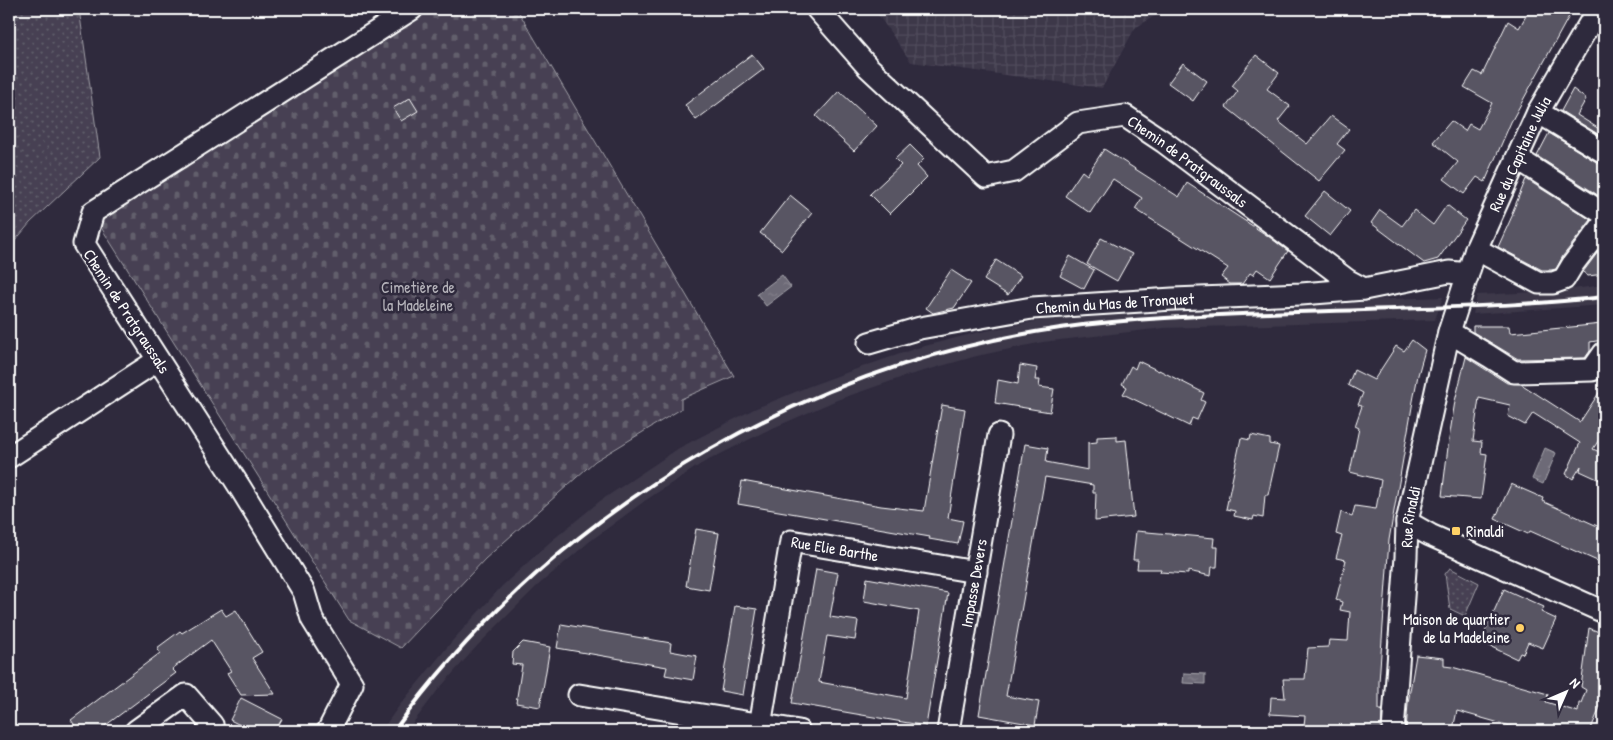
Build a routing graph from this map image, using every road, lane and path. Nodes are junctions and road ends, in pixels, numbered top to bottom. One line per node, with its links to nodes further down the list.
1 (412, 9): 15 (street, Chemin de Pratgraussals)
2 (817, 9): 10 (street, Chemin de Pratgraussals)
3 (1598, 9): 4 (street, Rue du Capitaine Julia)
4 (1538, 112): 5 (street); 6 (street, Rue du Capitaine Julia)
5 (1604, 152)
6 (1517, 158): 7 (street); 8 (street, Rue du Capitaine Julia)
7 (1604, 222): 8 (street)
8 (1476, 250): 9 (street, Rue du Capitaine Julia)
9 (1468, 274): 10 (street); 11 (street, Rue du Capitaine Julia)
10 (1364, 288): 13 (street, Chemin du Mas de Tronquet)
11 (1457, 307): 12 (street, Rue Rinaldi)
12 (1449, 332): 14 (street); 18 (street, Rue Rinaldi)
13 (869, 343)
14 (1604, 352)
15 (158, 360): 17 (street); 25 (street, Chemin de Pratgraussals)
16 (999, 435): 19 (street, Impasse Devers)
17 (9, 457)
18 (1407, 522): 20 (street); 28 (street, Rue Rinaldi)
19 (976, 572): 22 (street, Rue Elie Barthe); 27 (street, Impasse Devers)
20 (1604, 612)
21 (579, 695): 22 (street)
22 (760, 726): 26 (street)
23 (136, 731): 24 (street)
24 (209, 731)
25 (328, 731)
26 (799, 731)
27 (948, 731)
28 (1393, 731)

